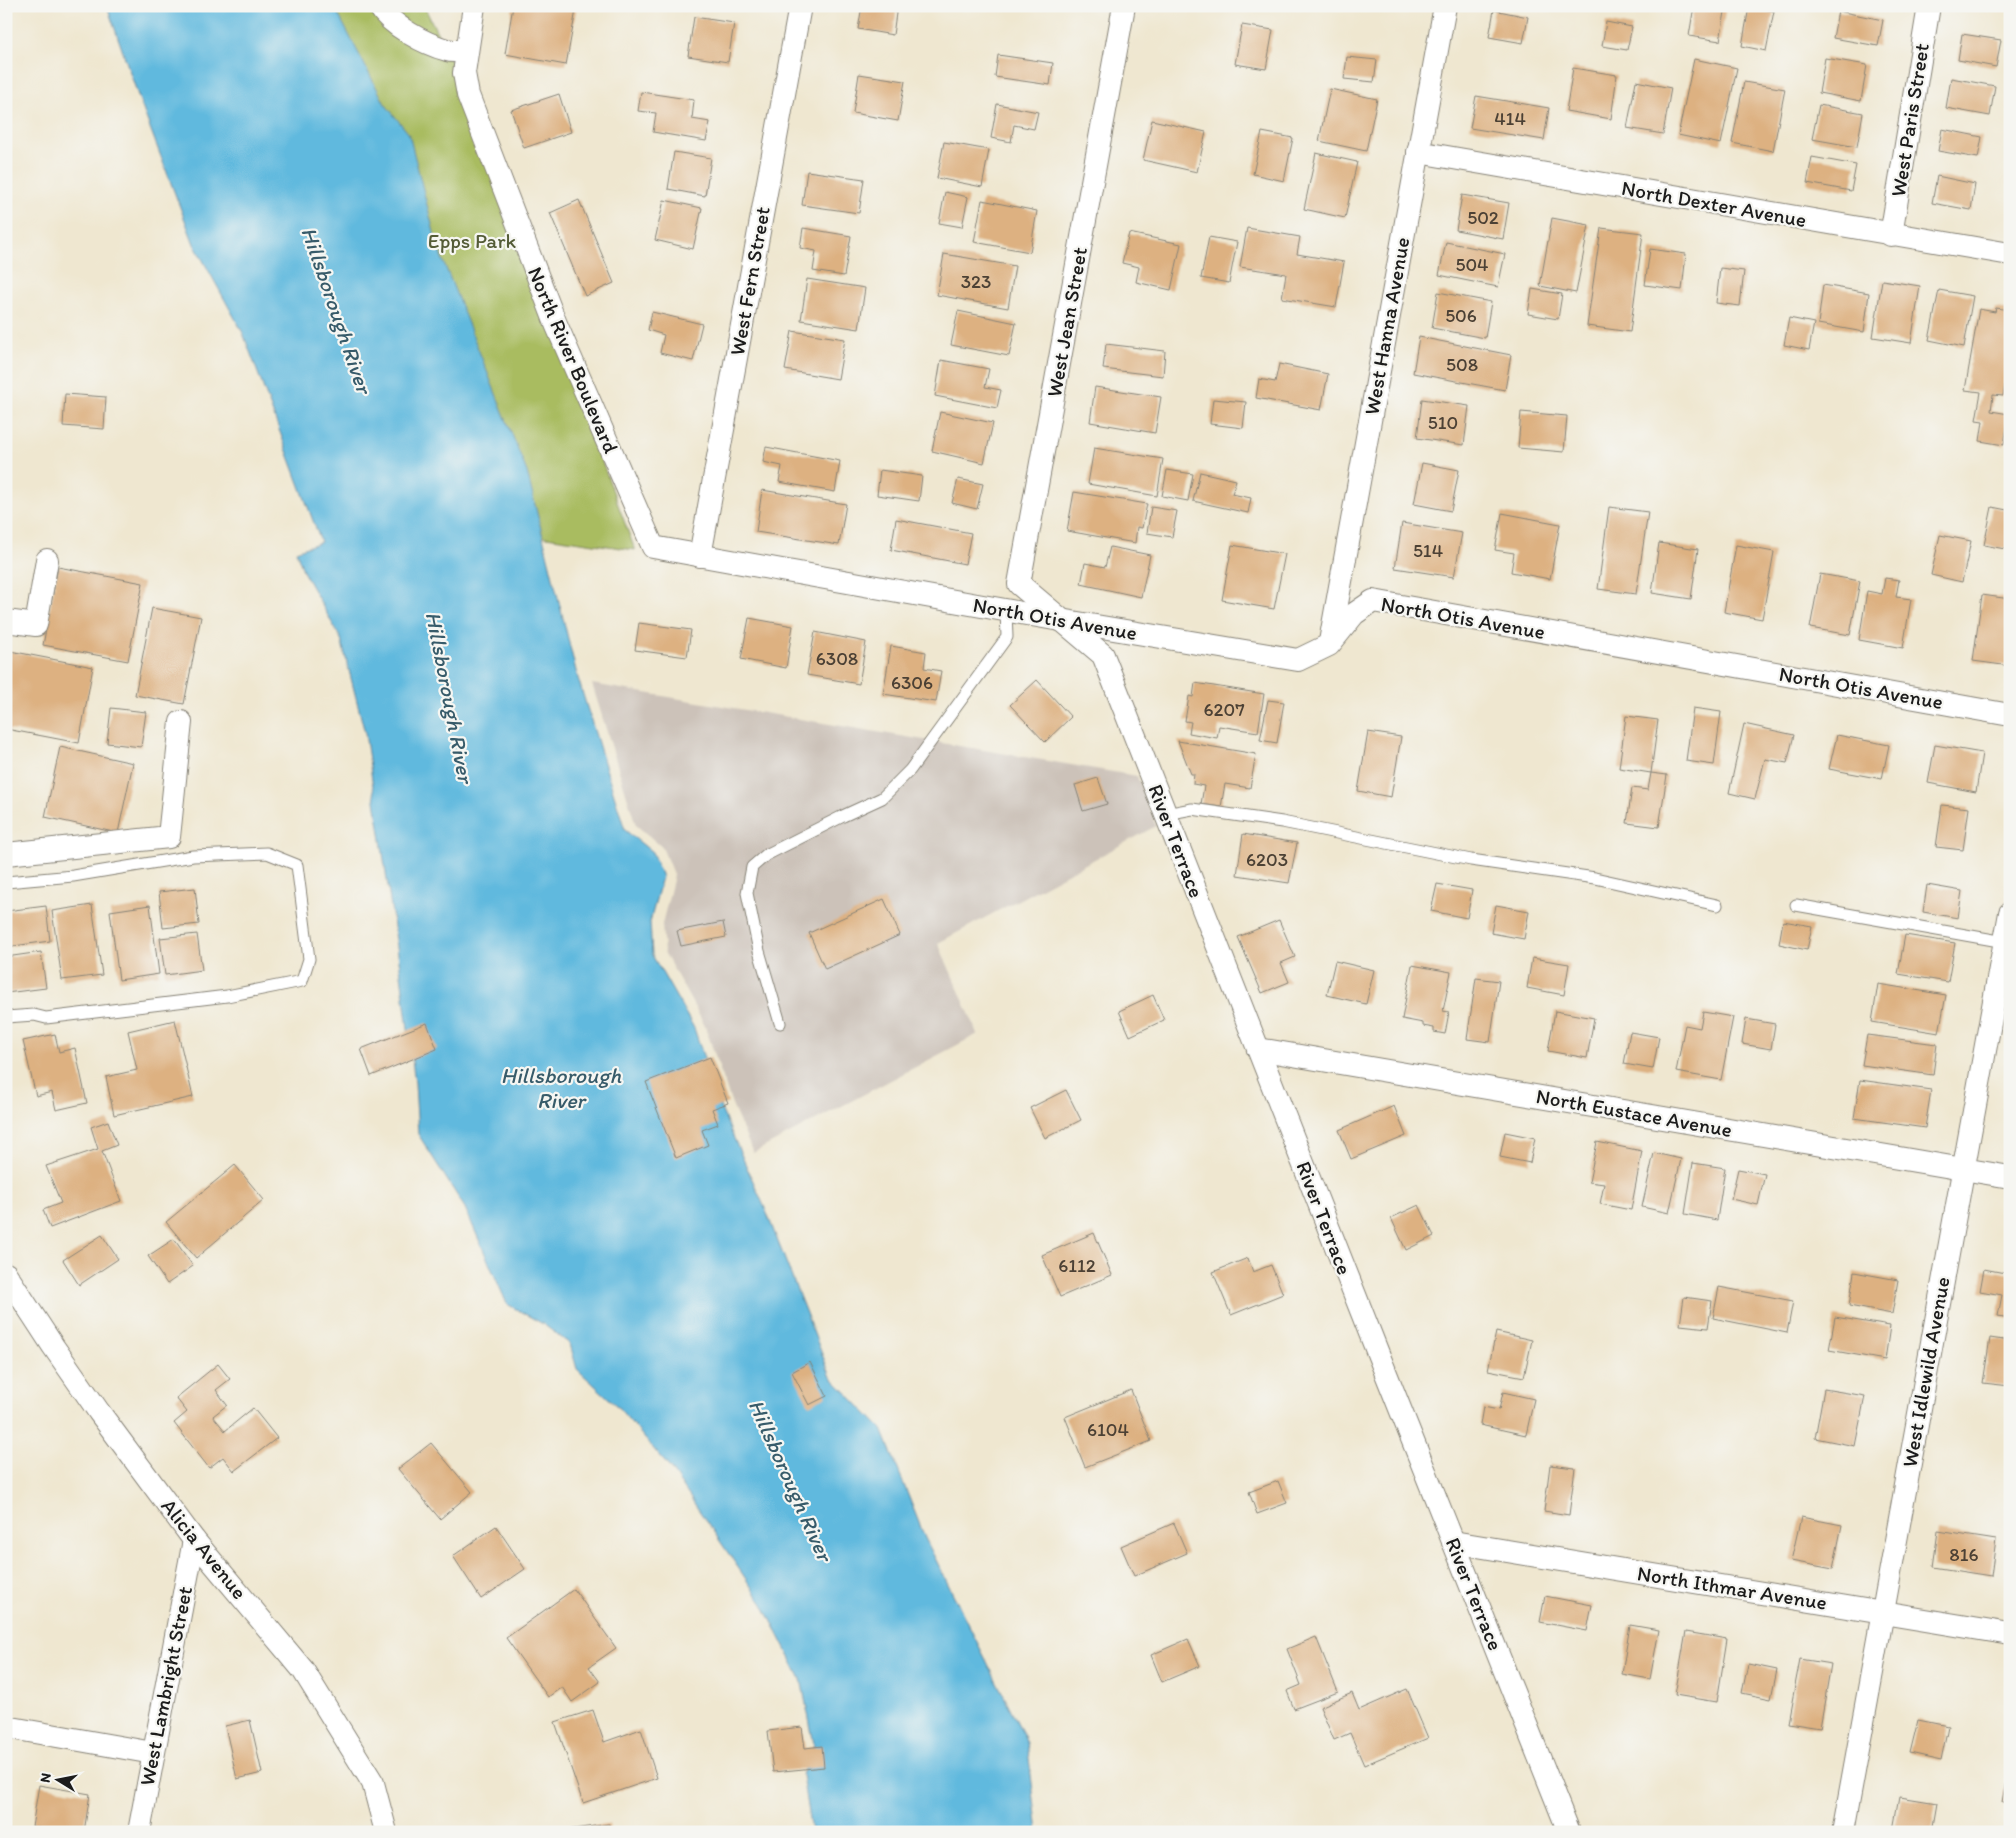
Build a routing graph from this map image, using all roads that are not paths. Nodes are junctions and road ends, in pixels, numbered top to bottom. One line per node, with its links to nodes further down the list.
1 (379, 6): 7 (street)
2 (474, 6): 7 (street)
3 (800, 6): 11 (street, West Fern Street)
4 (1124, 6): 14 (street, West Jean Street)
5 (1444, 6): 8 (street, West Hanna Avenue)
6 (1929, 6): 9 (street, West Paris Street)
7 (466, 50): 11 (street, North River Boulevard)
8 (1418, 152): 9 (street, North Dexter Avenue); 16 (street, West Hanna Avenue)
9 (1891, 234): 10 (street, North Dexter Avenue)
10 (2010, 254)
11 (700, 556): 13 (street, North Otis Avenue)
12 (47, 560): 15 (street)
13 (1006, 610): 14 (street, North Otis Avenue); 27 (lane)
14 (1060, 620): 16 (street, North Otis Avenue); 19 (street, River Terrace)
15 (6, 621)
16 (1329, 645): 17 (street, North Otis Avenue)
17 (2010, 715)
18 (181, 722): 20 (street)
19 (1166, 814): 22 (lane); 28 (street, River Terrace)
20 (6, 854)
21 (6, 882): 26 (lane)
22 (1717, 905)
23 (1796, 905): 25 (lane)
24 (2010, 913): 25 (street, West Idlewild Avenue)
25 (2004, 942): 29 (street, West Idlewild Avenue)
26 (6, 1017)
27 (780, 1023)
28 (1258, 1048): 29 (street, North Eustace Avenue); 33 (street, River Terrace)
29 (1963, 1169): 30 (street, North Eustace Avenue); 34 (street, West Idlewild Avenue)
30 (2010, 1177)
31 (6, 1274): 32 (street, Alicia Avenue)
32 (194, 1540): 37 (street, West Lambright Street); 39 (street, Alicia Avenue)
33 (1453, 1542): 34 (street, North Ithmar Avenue); 40 (street, River Terrace)
34 (1883, 1612): 35 (street, North Ithmar Avenue); 41 (street, West Idlewild Avenue)
35 (2010, 1634)
36 (6, 1727): 37 (street)
37 (153, 1753): 38 (street, West Lambright Street)
38 (139, 1832)
39 (386, 1832)
40 (1569, 1832)
41 (1843, 1832)

